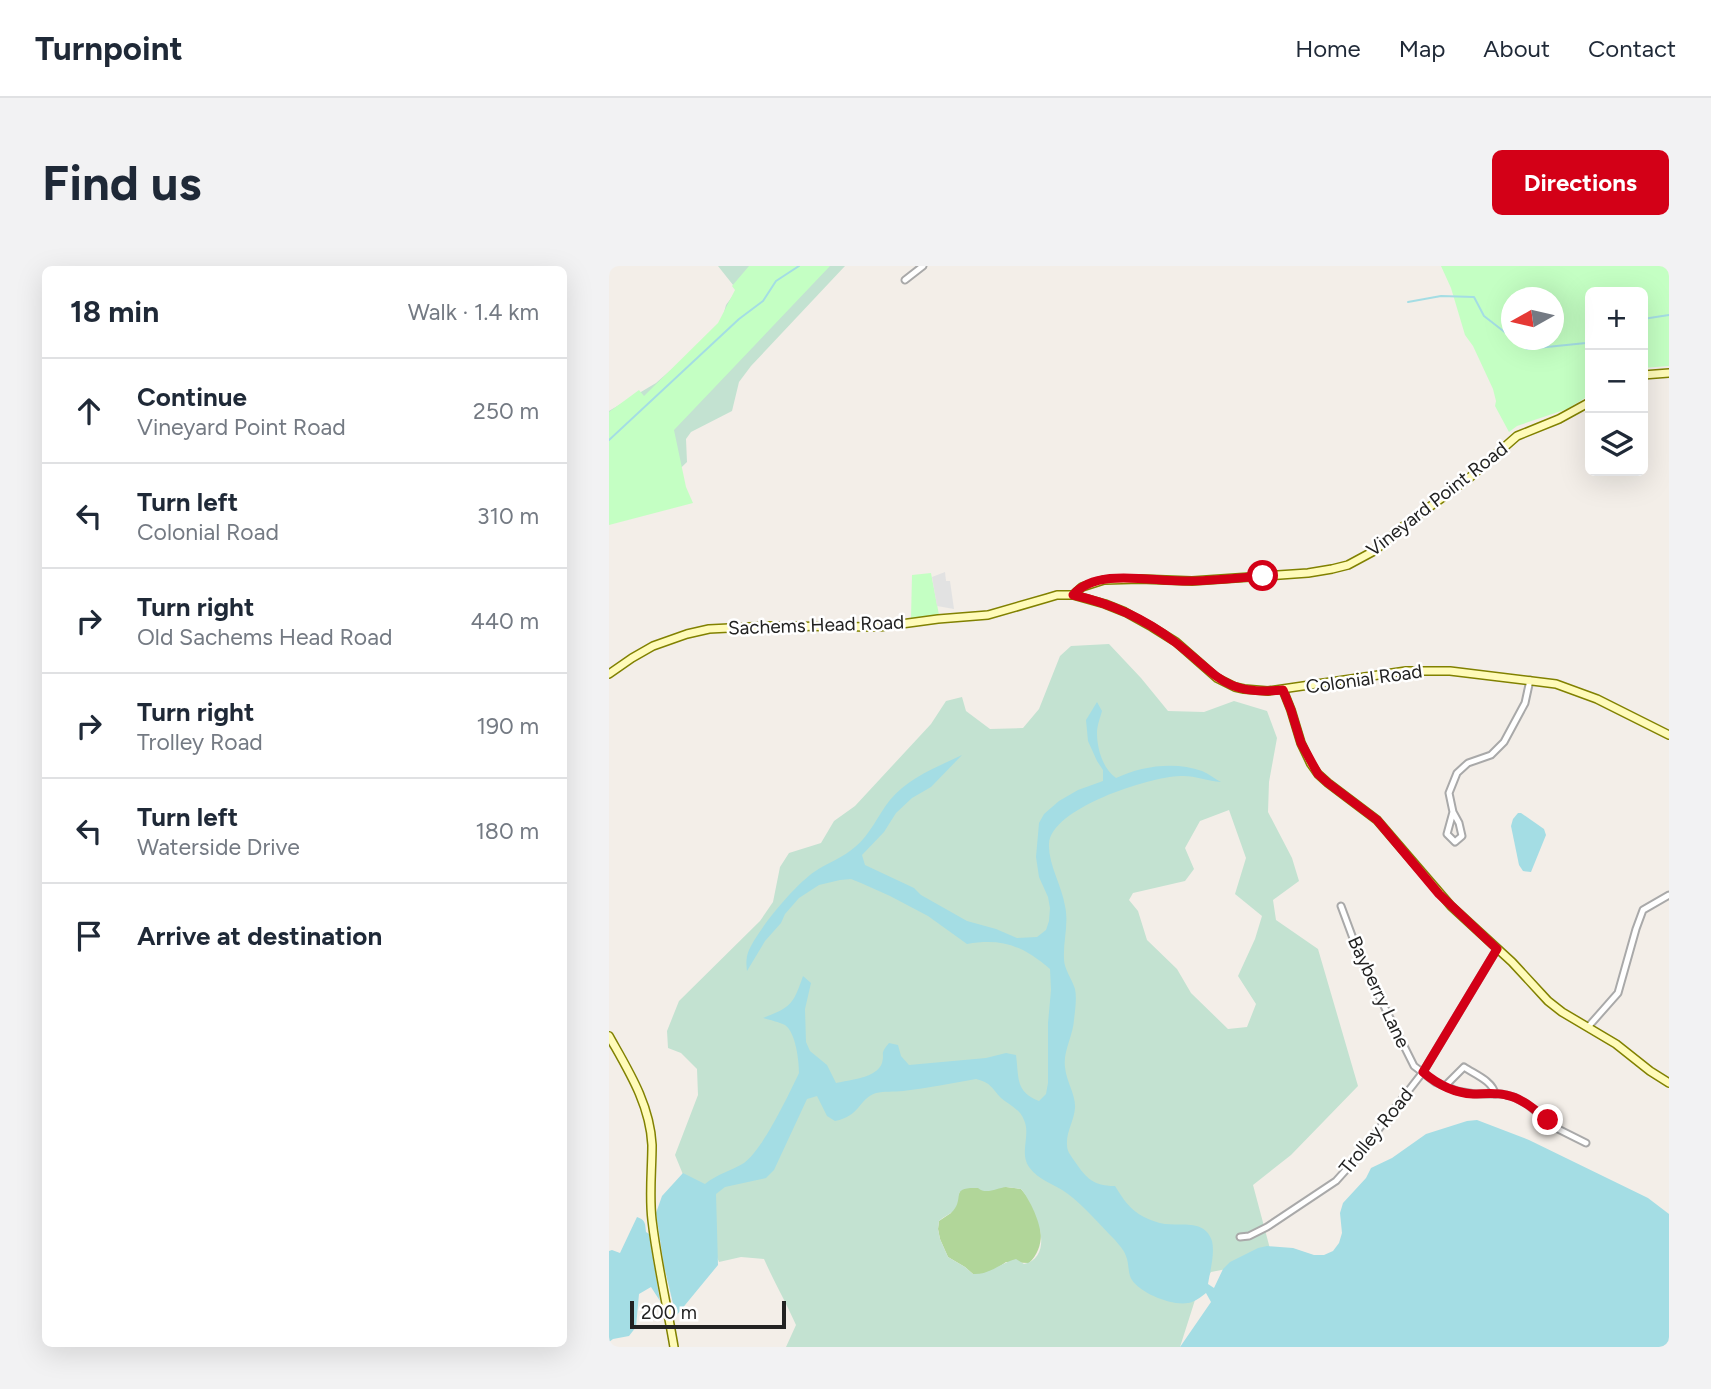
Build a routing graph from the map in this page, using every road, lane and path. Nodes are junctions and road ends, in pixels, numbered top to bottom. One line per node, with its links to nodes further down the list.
1 (923, 266): 2 (street)
2 (905, 280)
3 (1669, 373): 4 (street)
4 (1648, 375)
5 (1585, 405): 6 (street, Vineyard Point Road)
6 (1073, 595): 7 (street, Sachems Head Road); 9 (street, Colonial Road)
7 (609, 674)
8 (1530, 680): 9 (street, Colonial Road); 10 (street, Colonial Road); 11 (street)
9 (1283, 690): 14 (street)
10 (1669, 735)
11 (1453, 812): 11 (street)
12 (1669, 895): 15 (street)
13 (1341, 906): 17 (street, Bayberry Lane)
14 (1497, 949): 15 (street); 17 (street, Trolley Road)
15 (1588, 1027): 18 (street)
16 (609, 1036): 23 (street)
17 (1423, 1072): 19 (street); 22 (street, Trolley Road)
18 (1669, 1083)
19 (1445, 1086): 20 (street); 20 (street)
20 (1495, 1094): 21 (street)
21 (1586, 1143)
22 (1240, 1237)
23 (674, 1347)

